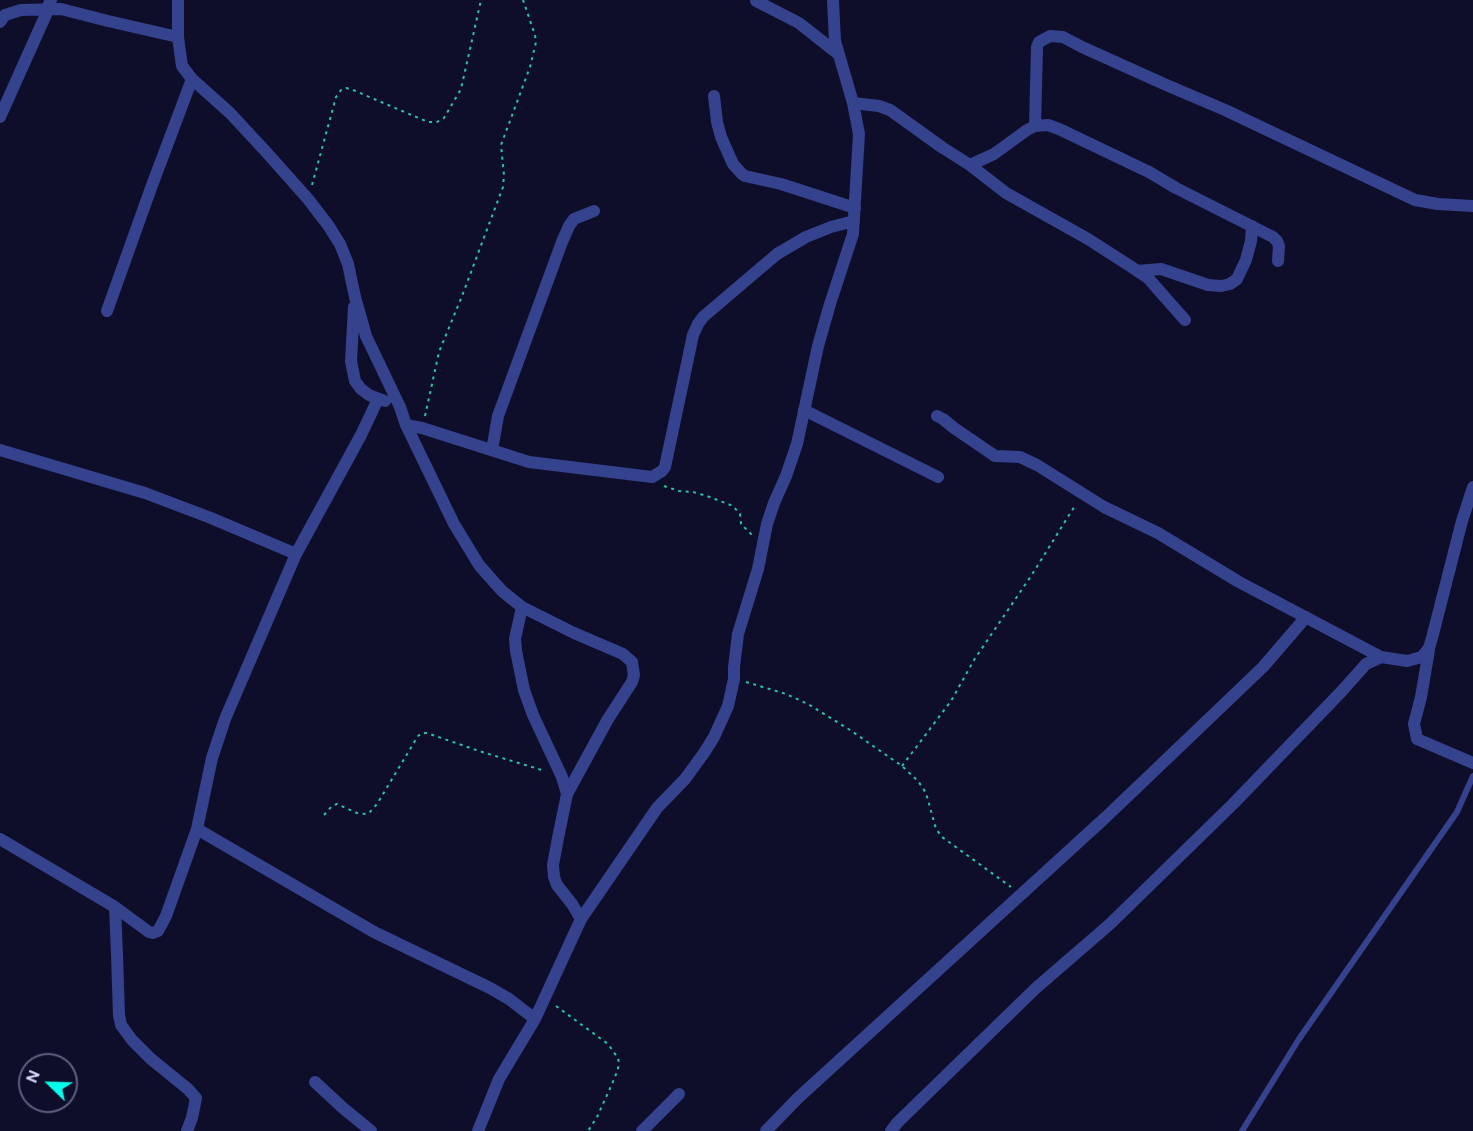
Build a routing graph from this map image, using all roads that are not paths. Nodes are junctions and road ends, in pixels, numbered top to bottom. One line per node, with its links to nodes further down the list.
1 (178, 0): 6 (street)
2 (756, 0): 7 (street)
3 (833, 0): 7 (street)
4 (50, 5): 5 (street); 6 (street); 11 (street)
5 (0, 22)
6 (178, 36): 8 (street)
7 (837, 53): 10 (street)
8 (192, 79): 20 (street); 21 (street)
9 (714, 96): 16 (street)
10 (853, 103): 13 (street); 16 (street)
11 (0, 117)
12 (1035, 126): 13 (street); 14 (street); 17 (street)
13 (970, 165): 19 (street)
14 (1473, 206)
15 (594, 212): 29 (street)
16 (855, 215): 25 (street); 29 (street)
17 (1252, 226): 18 (street); 19 (street)
18 (1278, 261)
19 (1137, 271): 22 (street)
20 (355, 297): 23 (street); 24 (street)
21 (107, 311)
22 (1185, 320)
23 (378, 399): 24 (street); 32 (street)
24 (400, 407): 27 (street)
25 (804, 410): 30 (street); 43 (street)
26 (937, 416): 34 (street)
27 (406, 425): 29 (street); 33 (street)
28 (0, 450): 32 (street)
29 (492, 450)
30 (938, 477)
31 (1473, 487): 35 (street)
32 (296, 554): 40 (street)
33 (522, 607): 39 (street); 39 (street)
34 (1306, 617): 36 (street); 51 (street)
35 (1429, 648): 36 (street); 37 (street)
36 (1381, 657): 52 (street)
37 (1473, 763)
38 (1473, 776): 53 (lane)
39 (567, 794): 43 (street)
40 (196, 829): 42 (street); 44 (street)
41 (0, 839): 42 (street)
42 (115, 907): 47 (street)
43 (581, 919): 44 (street)
44 (535, 1019): 49 (street)
45 (315, 1082): 48 (street)
46 (679, 1094): 50 (street)
47 (187, 1131)
48 (371, 1131)
49 (478, 1131)
50 (642, 1131)
51 (766, 1131)
52 (891, 1131)
53 (1242, 1131)

